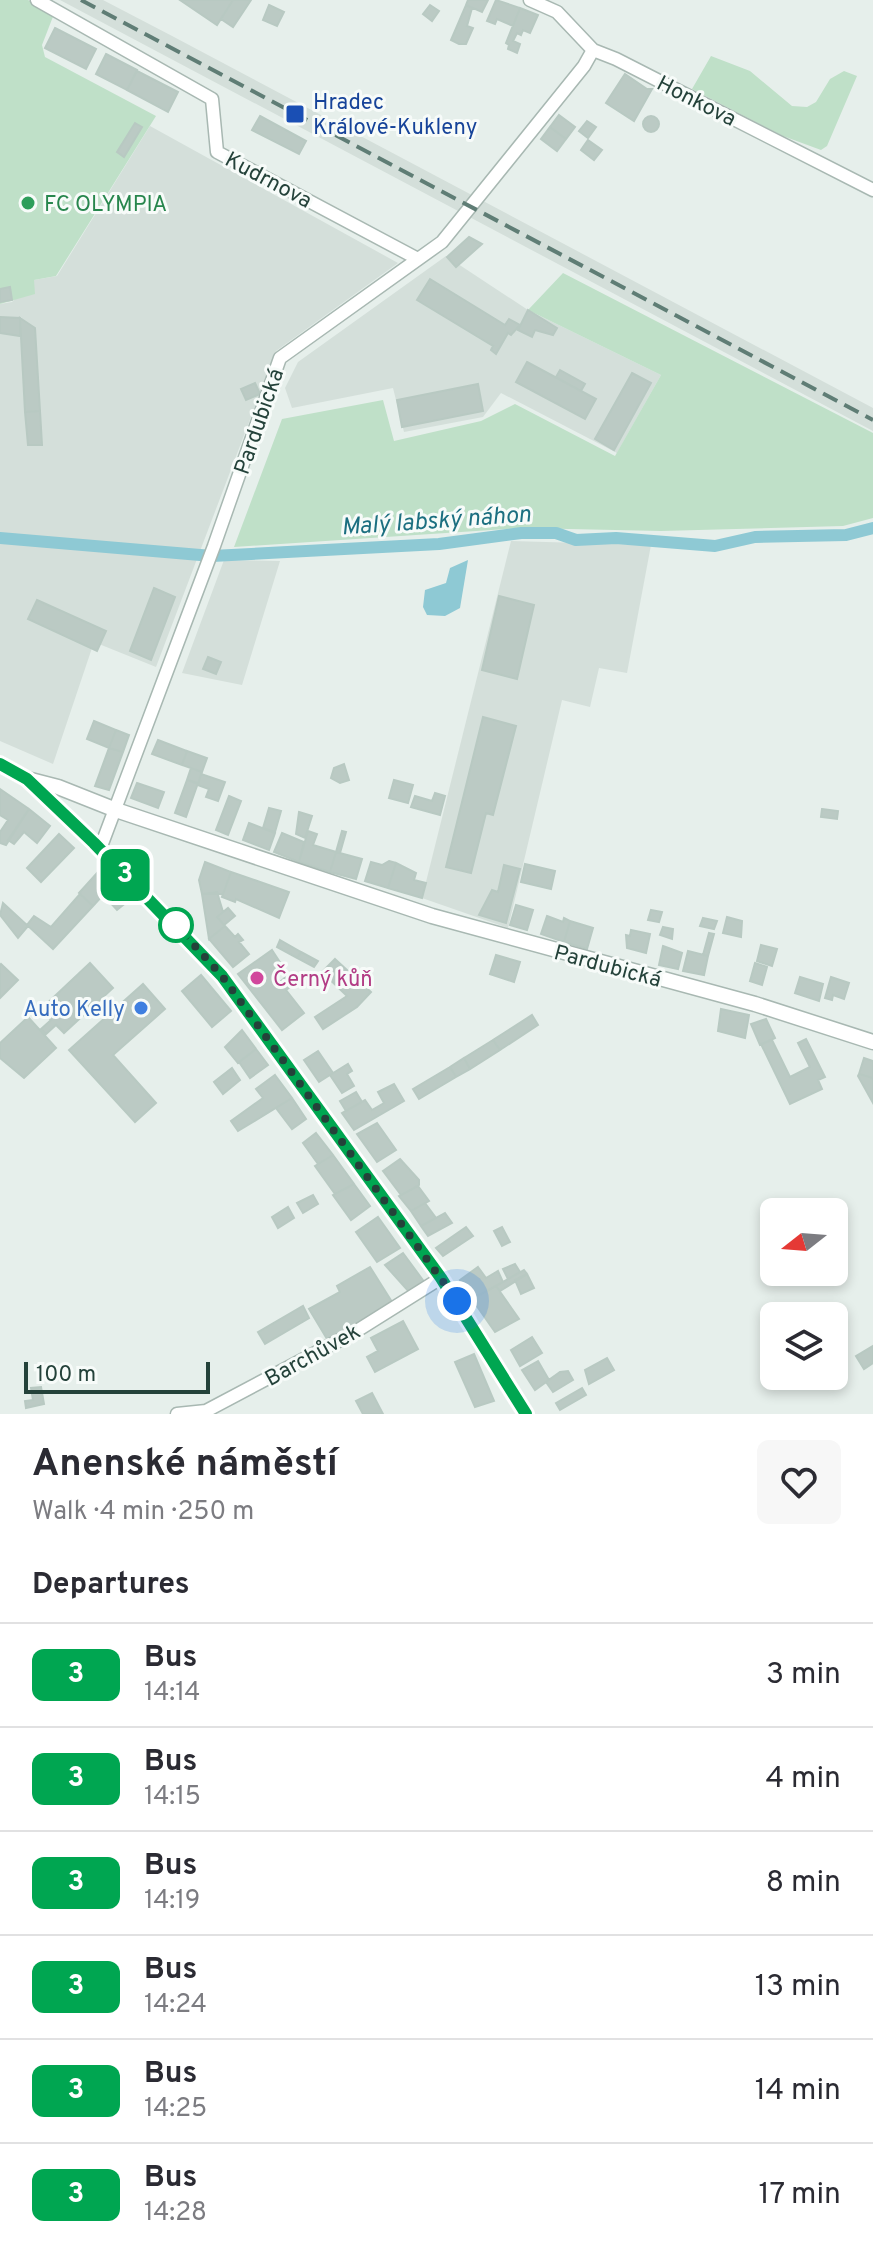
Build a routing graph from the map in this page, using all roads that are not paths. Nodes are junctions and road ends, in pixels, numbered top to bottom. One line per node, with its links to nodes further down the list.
1 (37, 0): 5 (street, Kudrnova)
2 (530, 0): 3 (street, Honkova)
3 (593, 50): 4 (street, Honkova); 5 (street, Pardubická)
4 (873, 190)
5 (418, 259): 8 (street, Pardubická)
6 (0, 764): 7 (street)
7 (27, 779): 8 (street, Pardubická); 9 (street)
8 (116, 810): 9 (street, Pardubická); 10 (street, Pardubická)
9 (100, 849): 11 (street)
10 (873, 1042)
11 (441, 1278): 12 (street, Barchůvek); 14 (street)
12 (207, 1413): 13 (street, Barchůvek)
13 (177, 1414)
14 (526, 1414)

